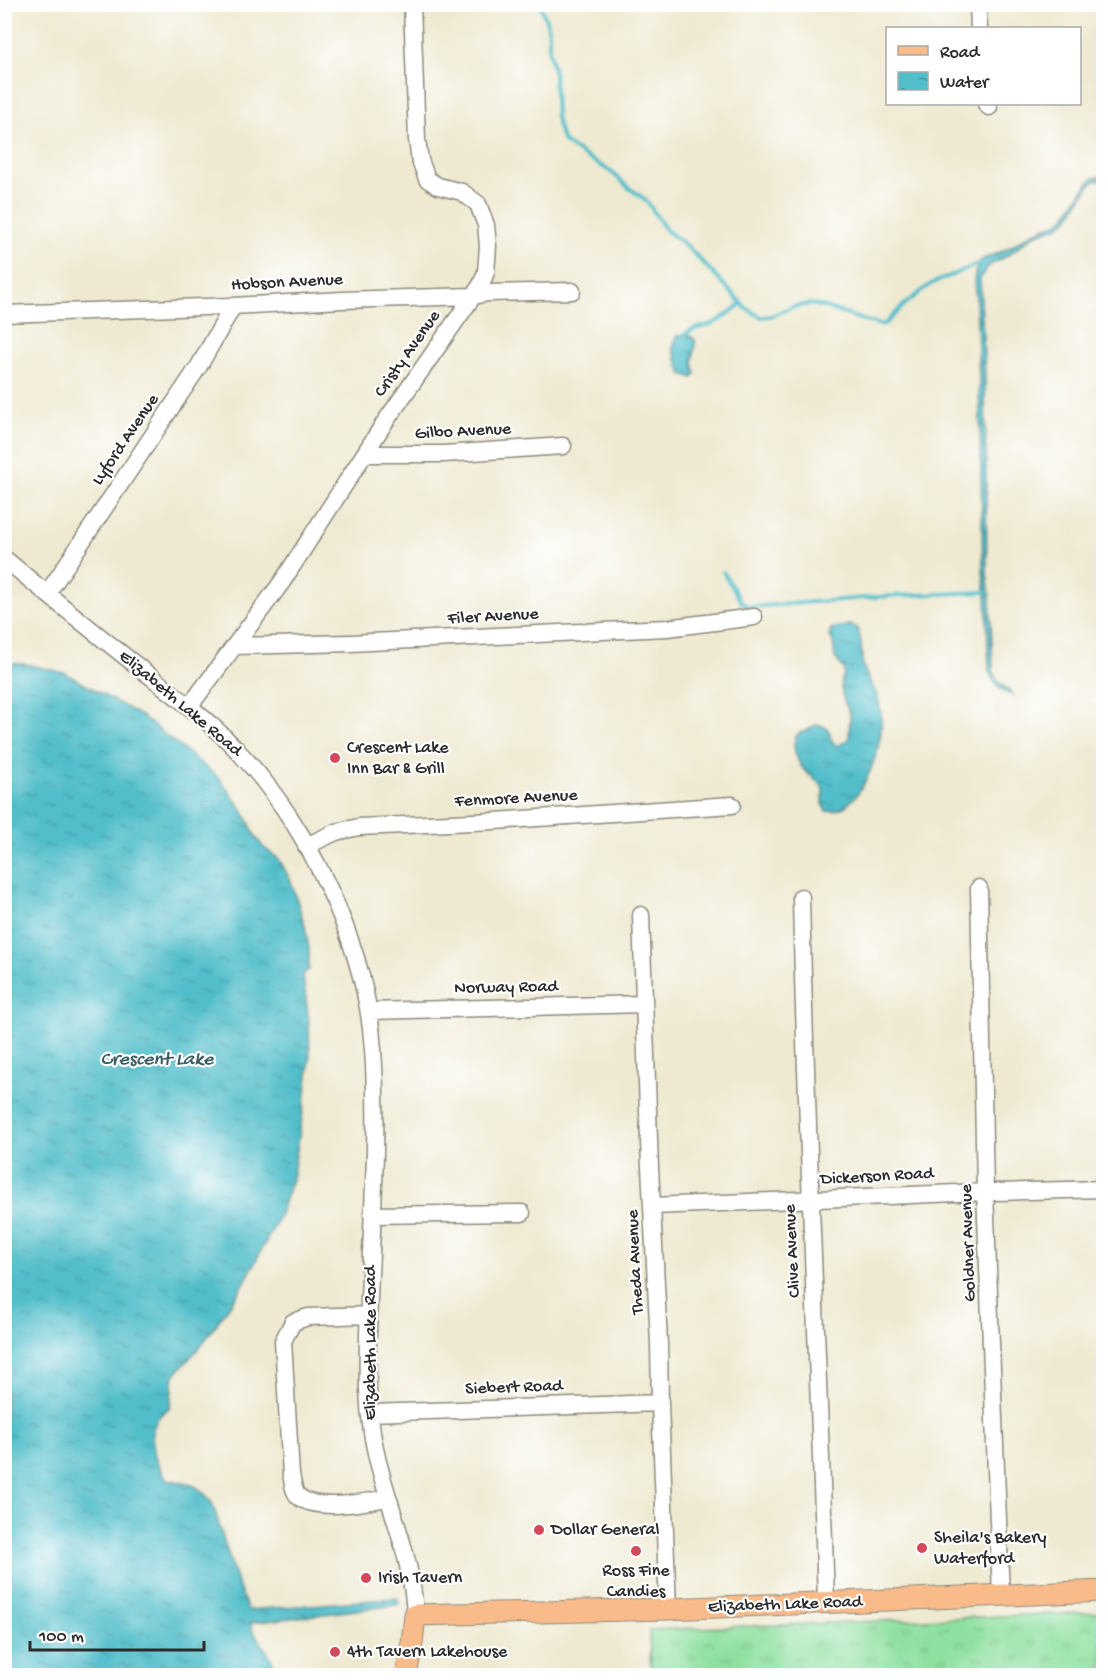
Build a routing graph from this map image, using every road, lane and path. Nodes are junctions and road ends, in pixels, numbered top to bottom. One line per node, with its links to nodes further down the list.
1 (412, 4): 5 (street, Cristy Avenue)
2 (978, 4): 3 (street)
3 (979, 27)
4 (572, 291): 5 (street, Hobson Avenue)
5 (472, 296): 6 (street, Hobson Avenue); 9 (street, Cristy Avenue)
6 (233, 306): 7 (street, Hobson Avenue); 11 (street, Lyford Avenue)
7 (4, 314)
8 (563, 446): 9 (street, Gilbo Avenue)
9 (365, 454): 13 (street, Cristy Avenue)
10 (4, 558): 11 (street, Elizabeth Lake Road)
11 (47, 594): 14 (street, Elizabeth Lake Road)
12 (754, 617): 13 (street, Filer Avenue)
13 (234, 646): 14 (street, Cristy Avenue)
14 (189, 707): 16 (street, Elizabeth Lake Road)
15 (732, 805): 16 (street, Fenmore Avenue)
16 (306, 846): 21 (street, Elizabeth Lake Road)
17 (979, 888): 23 (street, Goldner Avenue)
18 (801, 897): 24 (street, Clive Avenue)
19 (641, 915): 20 (street, Theda Avenue)
20 (644, 1004): 21 (street, Norway Road); 25 (street, Theda Avenue)
21 (369, 1011): 27 (street, Elizabeth Lake Road)
22 (1104, 1189): 23 (street, Dickerson Road)
23 (986, 1192): 24 (street, Dickerson Road); 33 (street, Goldner Avenue)
24 (810, 1200): 25 (street, Dickerson Road); 34 (street, Clive Avenue)
25 (653, 1206): 29 (street, Theda Avenue)
26 (522, 1213): 27 (street)
27 (372, 1215): 28 (street, Elizabeth Lake Road)
28 (369, 1315): 30 (street, Elizabeth Lake Road); 31 (street)
29 (660, 1403): 30 (street, Siebert Road); 35 (street, Theda Avenue)
30 (370, 1413): 31 (street, Elizabeth Lake Road)
31 (388, 1498): 36 (street, Elizabeth Lake Road)
32 (1104, 1591): 33 (main road, Elizabeth Lake Road)
33 (1001, 1596): 34 (main road, Elizabeth Lake Road)
34 (826, 1603): 35 (main road, Elizabeth Lake Road)
35 (668, 1609): 36 (main road, Elizabeth Lake Road)
36 (415, 1615): 37 (main road)
37 (406, 1676)

